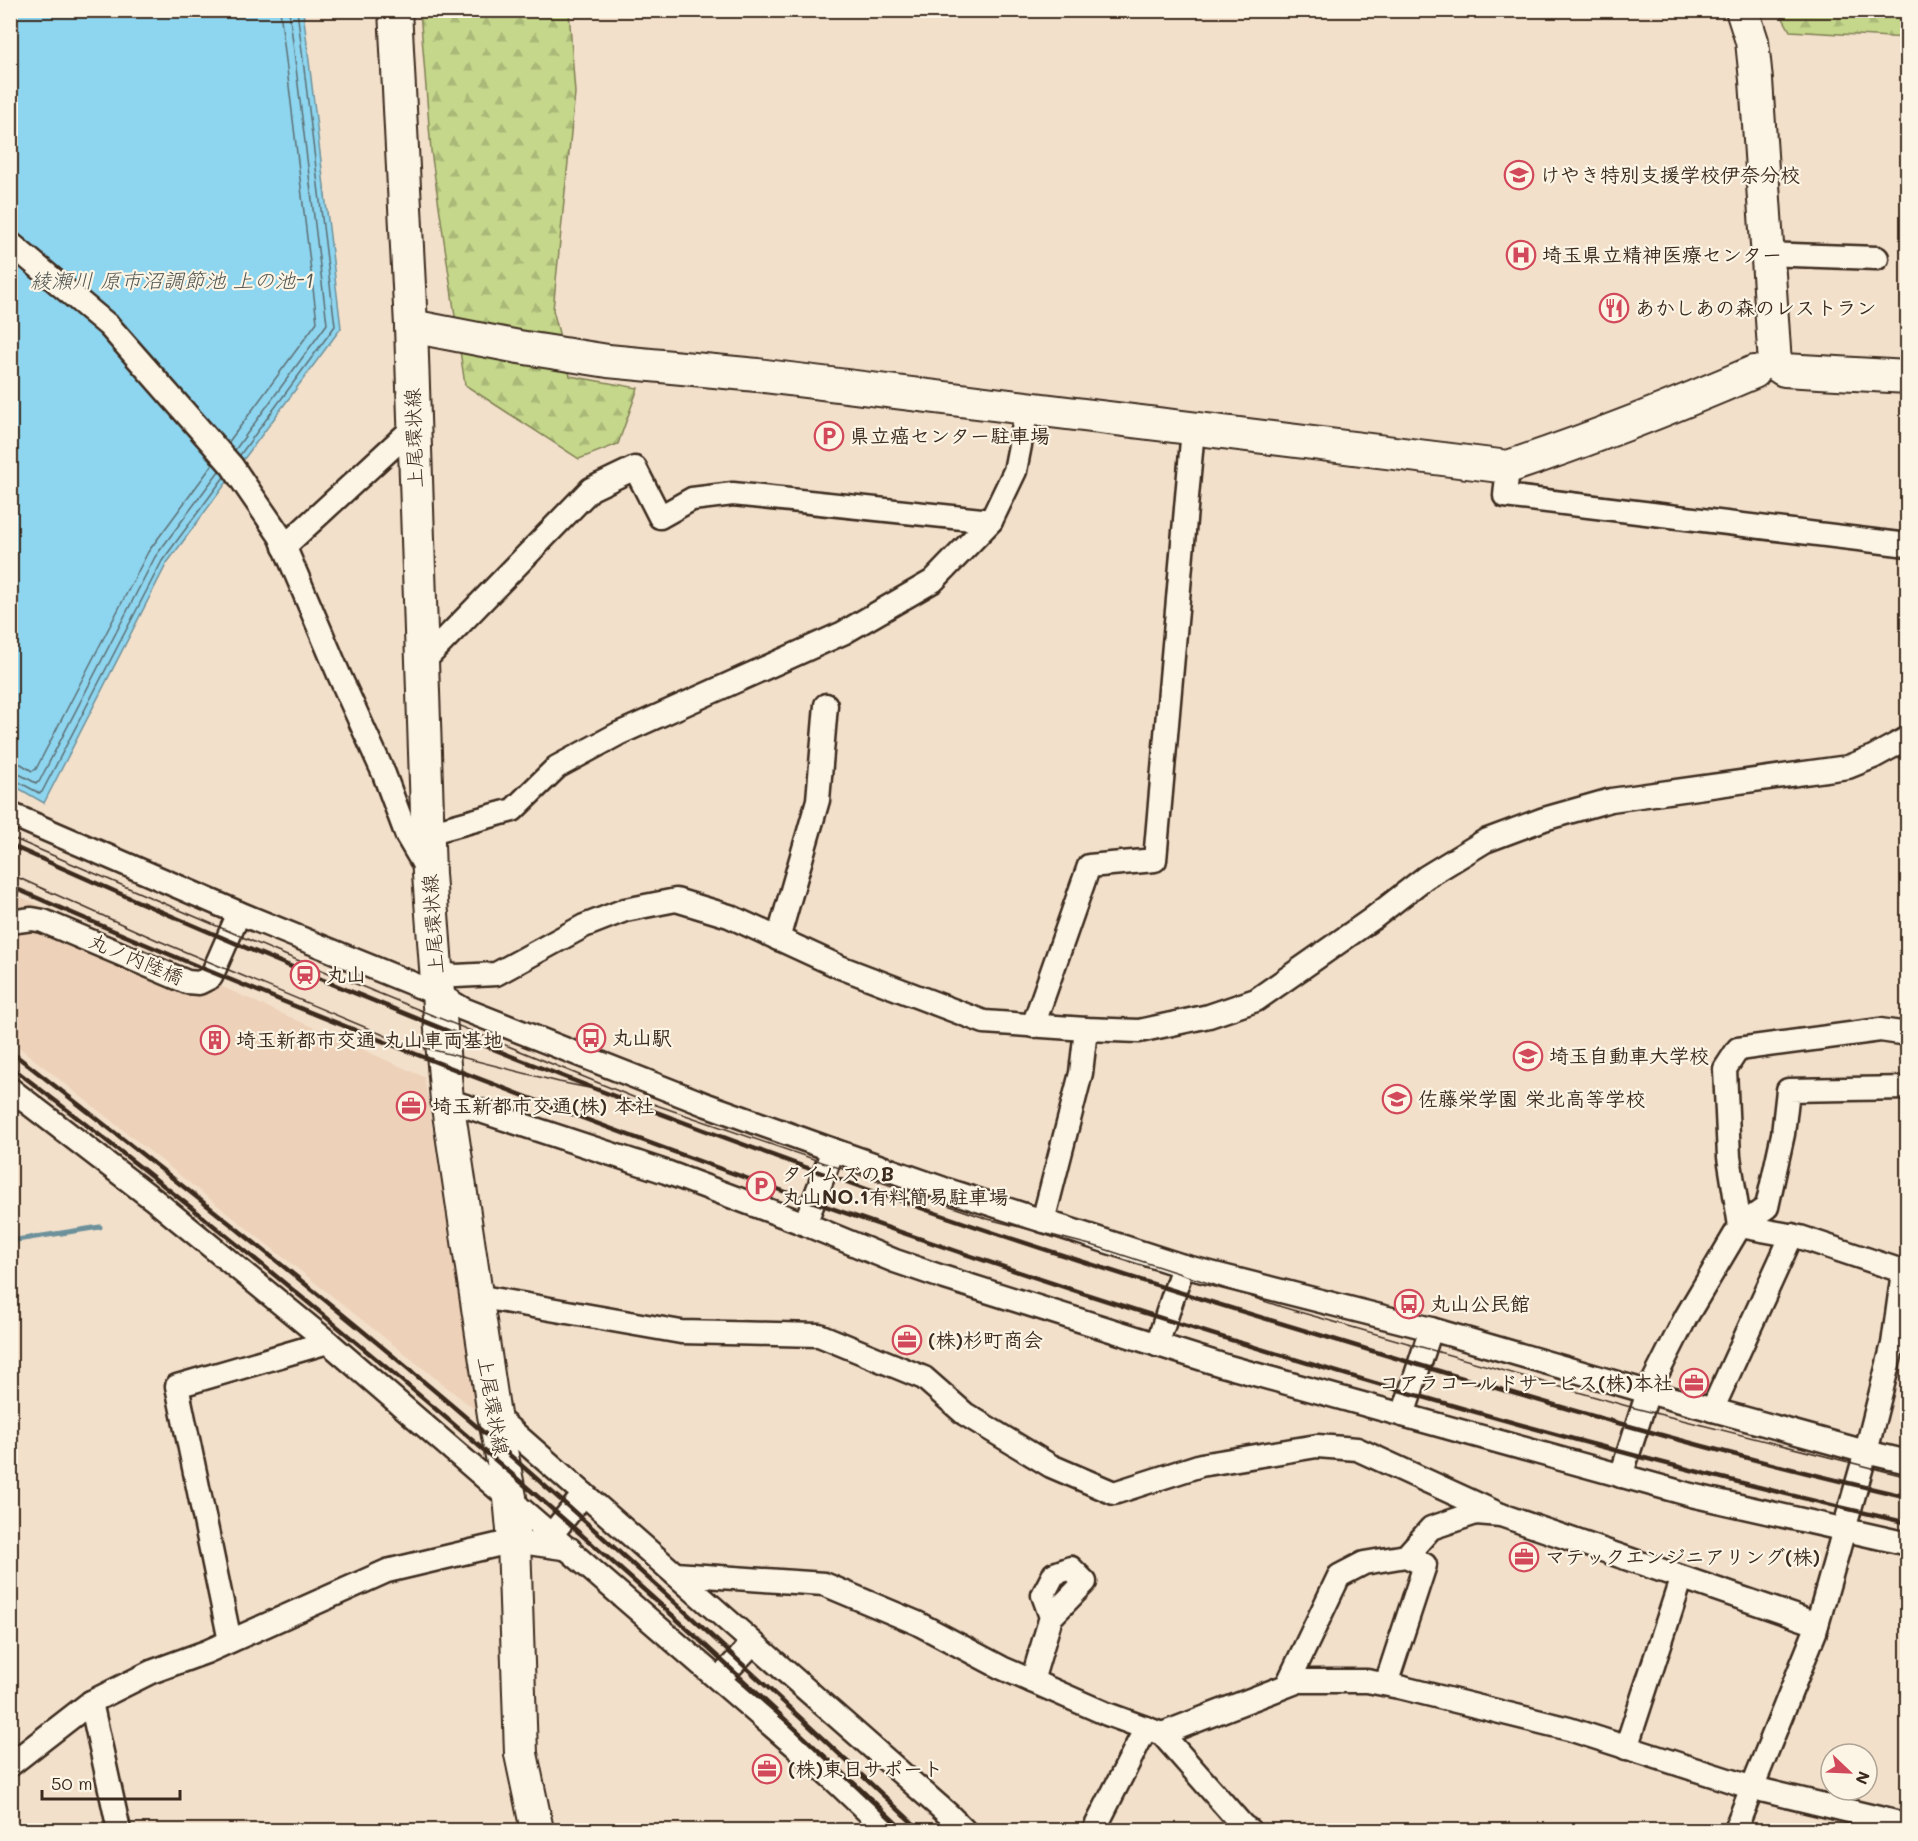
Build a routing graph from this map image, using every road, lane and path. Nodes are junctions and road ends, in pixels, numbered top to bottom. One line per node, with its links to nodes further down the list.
1 (395, 10): 6 (street, 上尾環状線)
2 (1742, 10): 4 (street)
3 (10, 243): 15 (street)
4 (1766, 254): 5 (street); 8 (street)
5 (1877, 258)
6 (411, 326): 9 (street); 10 (street, 上尾環状線)
7 (1754, 372): 12 (street)
8 (1908, 377)
9 (1027, 409): 11 (street); 13 (street)
10 (414, 427): 15 (street); 16 (street, 上尾環状線)
11 (1193, 429): 12 (street); 26 (street)
12 (1508, 467): 14 (street)
13 (991, 521): 16 (street); 20 (street)
14 (1908, 545)
15 (284, 547): 21 (street)
16 (422, 663): 20 (street, 上尾環状線)
17 (826, 705): 24 (street)
18 (1908, 738): 27 (street)
19 (10, 814): 22 (street)
20 (428, 833): 21 (street, 上尾環状線)
21 (429, 874): 25 (street, 上尾環状線)
22 (235, 921): 23 (street, 丸ノ内陸橋); 25 (street)
23 (10, 922)
24 (778, 939): 25 (street); 26 (street)
25 (437, 984): 31 (street, 上尾環状線); 32 (street)
26 (1033, 1026): 27 (street)
27 (1086, 1029): 33 (street)
28 (1908, 1034): 35 (street)
29 (1908, 1088): 35 (street)
30 (10, 1089): 41 (street)
31 (447, 1100): 34 (street); 39 (street, 上尾環状線)
32 (833, 1150): 33 (street); 34 (street)
33 (1043, 1221): 37 (street)
34 (805, 1224): 42 (street)
35 (1740, 1227): 36 (street); 43 (street)
36 (1792, 1235): 38 (street); 44 (street)
37 (1183, 1266): 40 (street); 42 (street)
38 (1905, 1272): 47 (street)
39 (476, 1296): 45 (street, 上尾環状線); 52 (street)
40 (1431, 1329): 43 (street); 46 (street)
41 (328, 1342): 51 (street); 63 (street)
42 (1157, 1345): 46 (street)
43 (1648, 1392): 44 (street); 49 (street)
44 (1712, 1410): 47 (street)
45 (494, 1415): 50 (street); 51 (street, 上尾環状線)
46 (1403, 1415): 49 (street)
47 (1866, 1452): 48 (street); 53 (street)
48 (1908, 1462)
49 (1621, 1476): 53 (street)
50 (584, 1494): 54 (street); 59 (street)
51 (510, 1497): 54 (street); 55 (street, 上尾環状線)
52 (1501, 1515): 58 (street); 62 (street)
53 (1845, 1531): 56 (street); 62 (street)
54 (552, 1534): 57 (street)
55 (514, 1541): 57 (street); 63 (street); 76 (street, 上尾環状線)
56 (1908, 1544)
57 (570, 1549): 65 (street)
58 (1406, 1556): 67 (street); 68 (street)
59 (675, 1574): 64 (street); 66 (street)
60 (1678, 1589): 71 (street)
61 (1051, 1617): 66 (street)
62 (1817, 1624): 73 (street)
63 (230, 1641): 69 (street)
64 (753, 1642): 65 (street); 78 (street)
65 (719, 1679): 77 (street)
66 (1032, 1681): 70 (street)
67 (1386, 1684): 68 (street); 71 (street)
68 (1287, 1686): 70 (street)
69 (91, 1702): 72 (street); 75 (street)
70 (1154, 1731): 79 (street); 80 (street)
71 (1626, 1748): 73 (street)
72 (10, 1766)
73 (1753, 1788): 74 (street); 81 (street)
74 (1908, 1825)
75 (119, 1830)
76 (537, 1830)
77 (887, 1830)
78 (964, 1830)
79 (1094, 1830)
80 (1249, 1830)
81 (1735, 1830)

